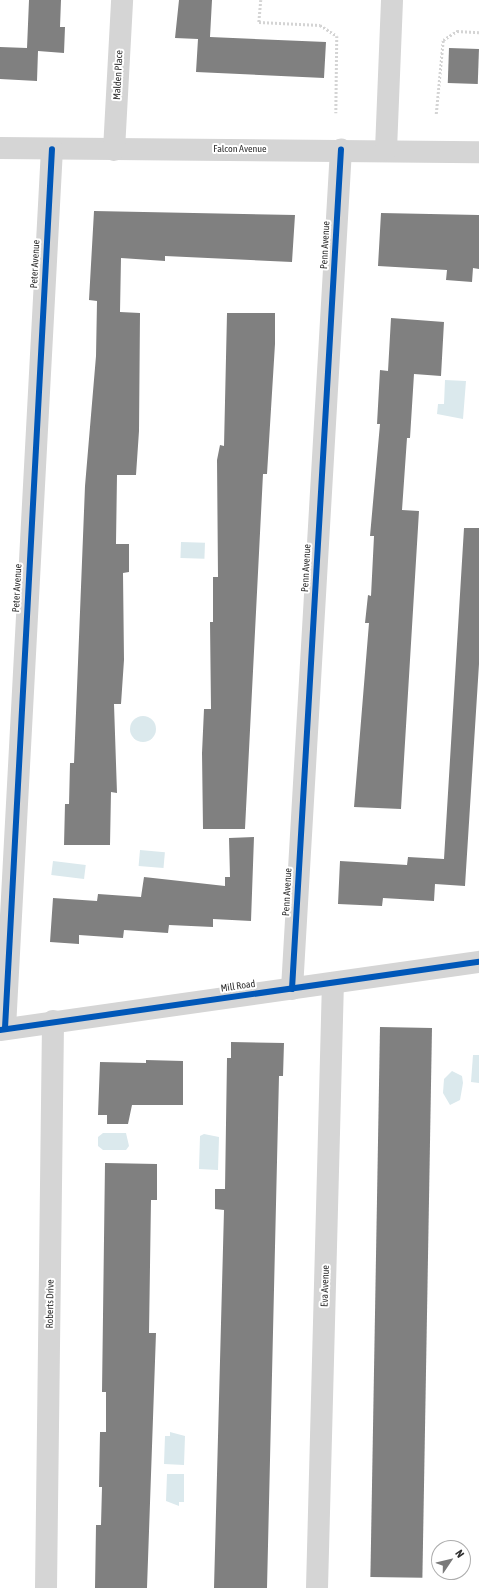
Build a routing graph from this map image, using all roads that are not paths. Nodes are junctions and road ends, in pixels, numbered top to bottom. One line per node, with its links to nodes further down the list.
1 (122, 0): 6 (street, Malden Place)
2 (392, 0): 7 (street)
3 (0, 148): 4 (street, Falcon Avenue)
4 (52, 149): 6 (street, Falcon Avenue); 13 (street, Peter Avenue)
5 (341, 149): 6 (street, Falcon Avenue); 7 (street, Falcon Avenue); 11 (street, Penn Avenue)
6 (114, 150)
7 (386, 150): 8 (street, Falcon Avenue)
8 (479, 152)
9 (479, 962): 10 (street, Mill Road)
10 (333, 983): 11 (street, Mill Road); 15 (street, Eva Avenue)
11 (292, 989): 12 (street, Mill Road)
12 (53, 1021): 13 (street, Mill Road); 14 (street, Roberts Drive)
13 (2, 1029)
14 (46, 1588)
15 (317, 1588)

